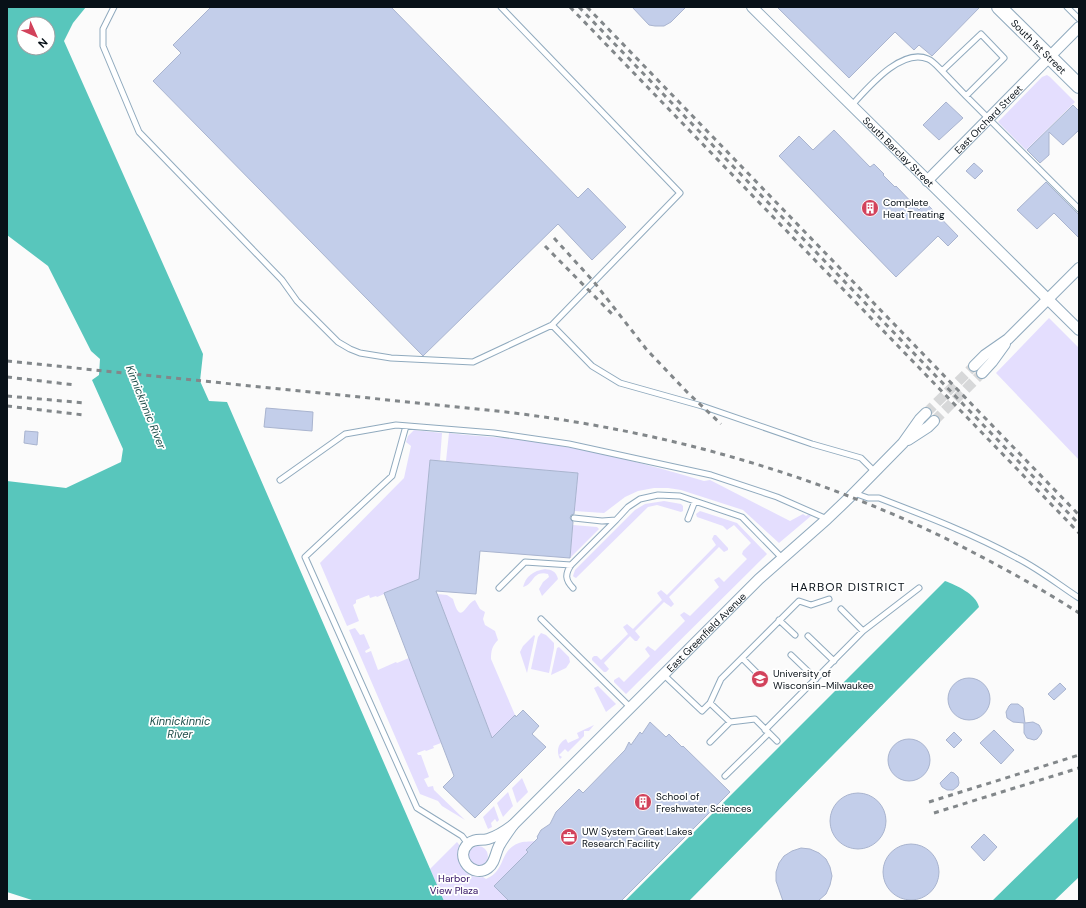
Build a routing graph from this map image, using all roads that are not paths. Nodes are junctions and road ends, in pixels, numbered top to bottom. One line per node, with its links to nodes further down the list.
1 (114, 7): 18 (lane)
2 (500, 7): 18 (lane)
3 (752, 7): 12 (street, South Barclay Street)
4 (999, 7): 8 (main road, South 1st Street)
5 (1067, 7): 6 (lane)
6 (1079, 19)
7 (1079, 27): 8 (street, East Orchard Street)
8 (1049, 57): 10 (main road, South 1st Street); 13 (street, East Orchard Street)
9 (942, 72): 11 (lane); 11 (lane); 12 (lane)
10 (1079, 86)
11 (966, 96): 13 (lane)
12 (851, 106): 14 (street, South Barclay Street)
13 (989, 118): 14 (street, East Orchard Street); 15 (lane)
14 (927, 180): 17 (street, South Barclay Street)
15 (1079, 210)
16 (1079, 268): 17 (street)
17 (1048, 299): 19 (street, South Barclay Street); 20 (street)
18 (552, 325): 27 (lane)
19 (1079, 330)
20 (1008, 339): 21 (street); 22 (street)
21 (974, 366)
22 (982, 374)
23 (926, 413): 26 (street, East Greenfield Avenue)
24 (934, 421): 26 (street, East Greenfield Avenue)
25 (406, 426): 28 (lane); 33 (lane); 62 (lane)
26 (903, 443): 27 (street, East Greenfield Avenue)
27 (875, 472): 29 (street, East Greenfield Avenue)
28 (280, 480)
29 (854, 493): 33 (street, East Greenfield Avenue); 41 (lane)
30 (695, 501): 32 (lane); 34 (lane); 35 (lane)
31 (574, 518): 34 (lane)
32 (688, 519)
33 (827, 519): 35 (street, East Greenfield Avenue)
34 (616, 520): 36 (lane)
35 (782, 558): 51 (street, East Greenfield Avenue)
36 (571, 564): 37 (lane); 38 (lane)
37 (499, 588)
38 (573, 588)
39 (919, 588): 45 (lane)
40 (829, 598): 44 (lane)
41 (1079, 598)
42 (841, 609): 45 (lane)
43 (542, 619): 55 (lane)
44 (780, 620): 46 (lane); 49 (lane)
45 (863, 631): 50 (lane)
46 (795, 635)
47 (808, 636): 50 (lane)
48 (791, 655): 53 (lane)
49 (742, 658): 52 (lane); 54 (lane)
50 (834, 661): 53 (lane)
51 (664, 674): 54 (lane); 55 (street, East Greenfield Avenue)
52 (758, 674)
53 (816, 679): 57 (lane)
54 (710, 703): 56 (lane)
55 (631, 708): 61 (street, East Greenfield Avenue)
56 (730, 722): 57 (lane); 59 (lane)
57 (767, 731): 58 (lane); 60 (lane)
58 (776, 740)
59 (710, 742)
60 (725, 776)
61 (513, 825): 62 (street, East Greenfield Avenue); 62 (street, East Greenfield Avenue)
62 (468, 844)

